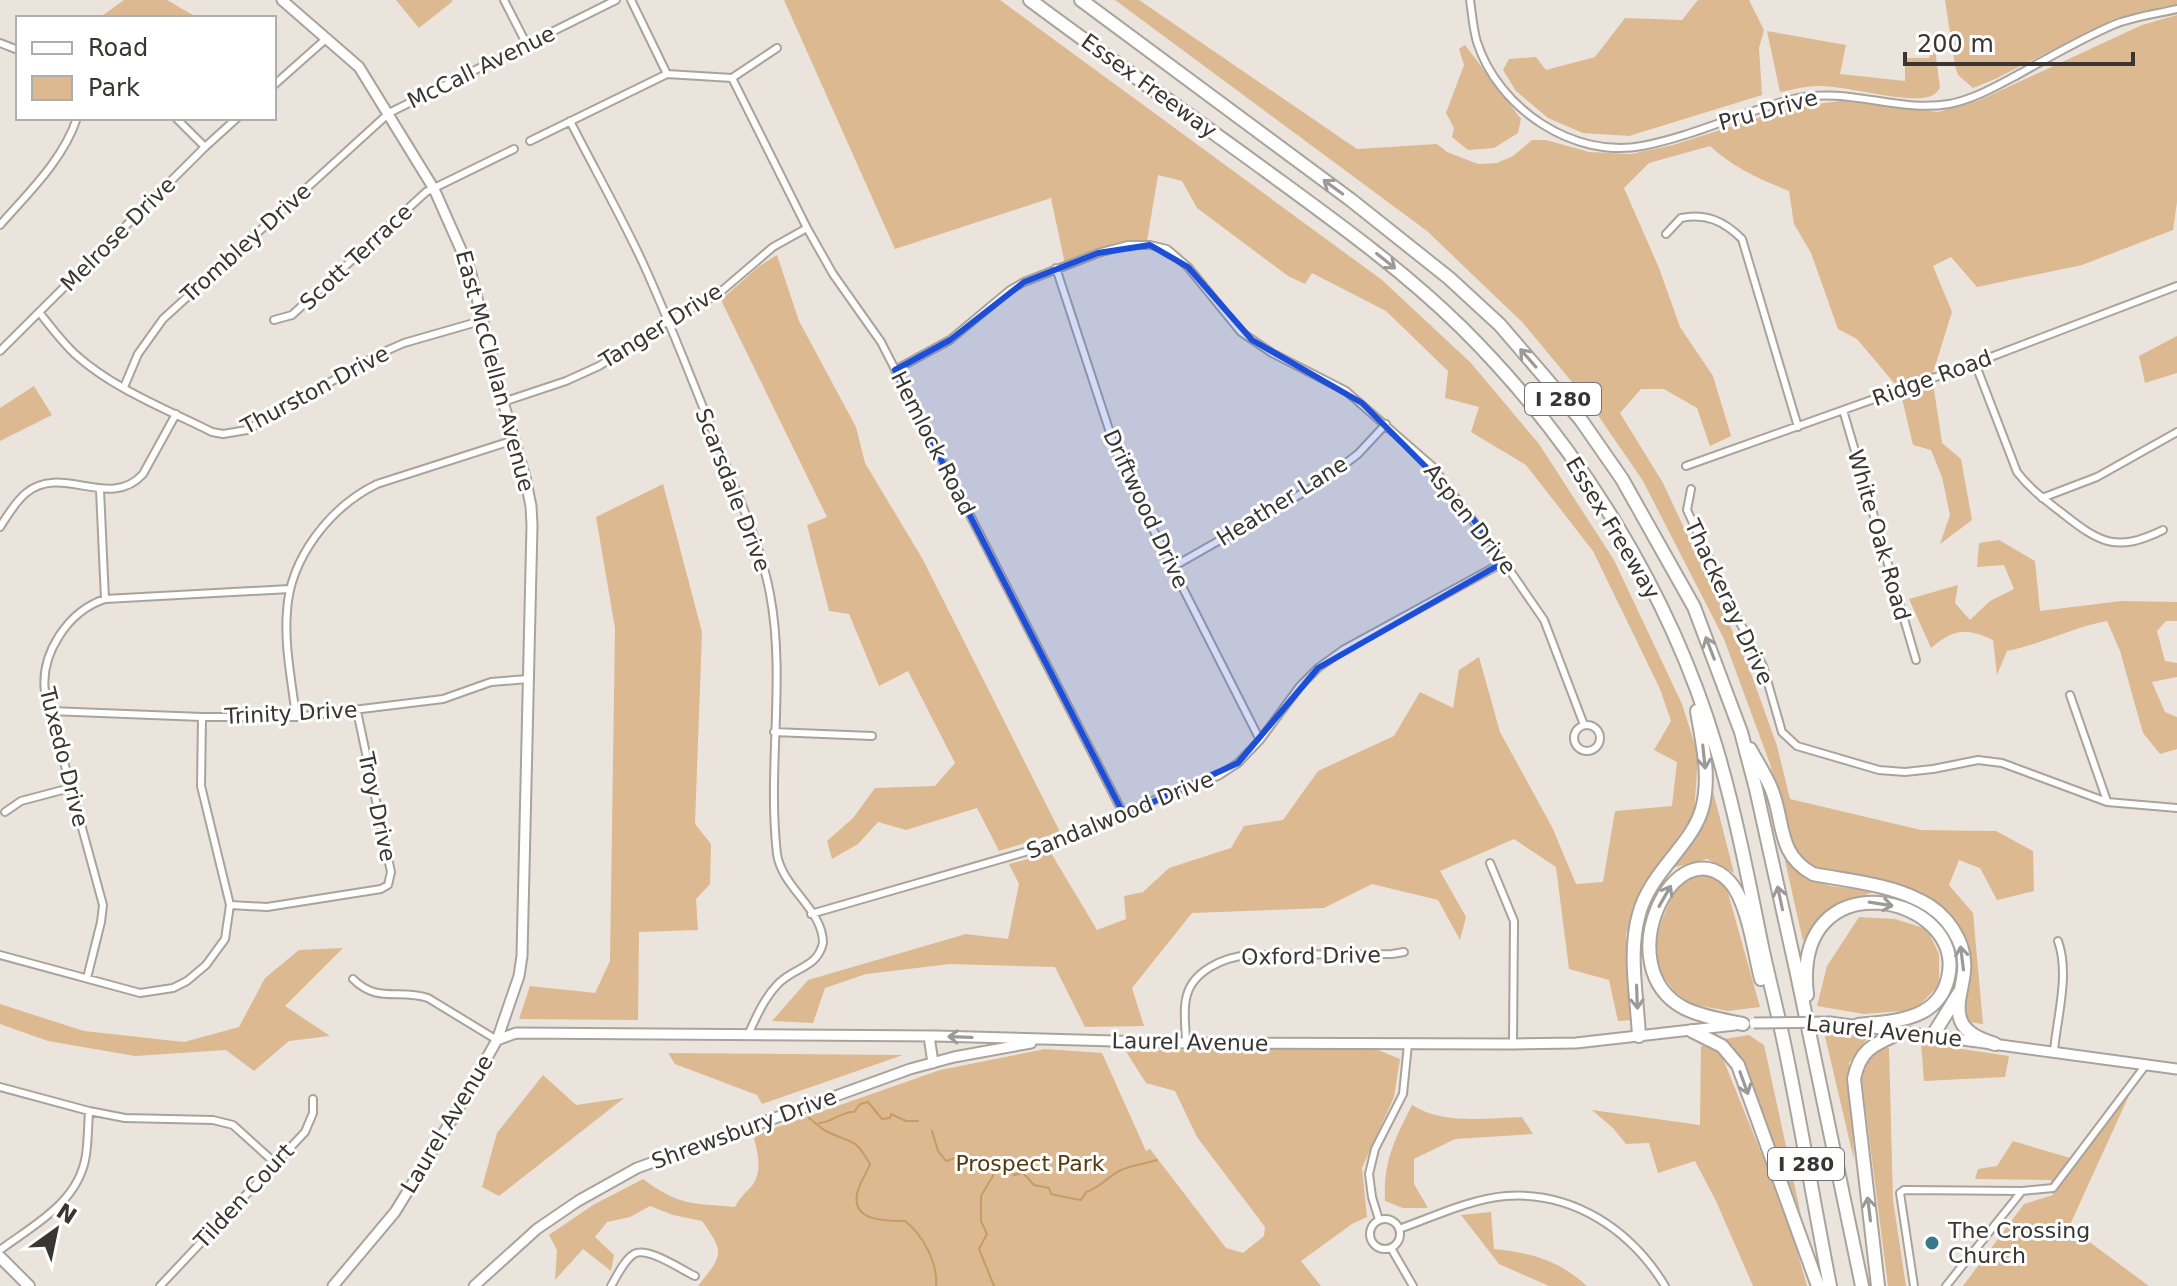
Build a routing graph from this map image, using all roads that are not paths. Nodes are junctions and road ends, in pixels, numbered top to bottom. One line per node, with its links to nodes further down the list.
1 (282, 0): 9 (street, East McClellan Avenue)
2 (504, 0): 10 (street)
3 (616, 0): 10 (street, McCall Avenue)
4 (631, 0): 12 (street)
5 (1030, 0): 56 (highway, Essex Freeway / I 280, one-way to 56)
6 (1081, 0): 64 (highway, Essex Freeway / I 280, one-way to 6)
7 (1470, 0): 8 (street, Pru Drive)
8 (2177, 9)
9 (327, 38): 14 (street); 15 (street, East McClellan Avenue)
10 (527, 45): 15 (street, McCall Avenue)
11 (777, 48): 13 (street)
12 (667, 74): 13 (street); 19 (street)
13 (732, 78): 25 (street, Hemlock Road)
14 (276, 83)
15 (389, 113): 23 (street, East McClellan Avenue); 36 (street, Trombley Drive)
16 (76, 120): 24 (street)
17 (178, 120): 21 (street)
18 (235, 120): 21 (street, Melrose Drive)
19 (570, 121): 20 (street); 32 (street, Scarsdale Drive)
20 (530, 141)
21 (205, 147): 29 (street, Melrose Drive)
22 (514, 149): 23 (street, Scott Terrace)
23 (434, 189): 30 (street, Scott Terrace); 31 (street, East McClellan Avenue)
24 (0, 225)
25 (807, 228): 32 (street, Tanger Drive); 35 (street, Hemlock Road)
26 (1666, 234): 41 (street)
27 (1056, 268): 35 (street, Aspen Drive); 40 (street, Aspen Drive); 51 (street, Driftwood Drive)
28 (2177, 286): 34 (street, Ridge Road)
29 (39, 312): 33 (street, Melrose Drive); 36 (street, Thurston Drive)
30 (274, 320)
31 (484, 320): 37 (street, East McClellan Avenue); 39 (street, Thurston Drive)
32 (668, 321): 37 (street, Tanger Drive); 63 (street, Scarsdale Drive)
33 (0, 351)
34 (1975, 363): 38 (street, Ridge Road); 47 (street)
35 (895, 370): 71 (street, Hemlock Road)
36 (124, 387): 39 (street, Thurston Drive)
37 (503, 402): 43 (street, East McClellan Avenue)
38 (1843, 410): 41 (street, Ridge Road); 54 (street, White Oak Road)
39 (176, 414): 46 (street)
40 (1386, 424): 50 (street, Aspen Drive); 51 (street, Heather Lane)
41 (1798, 427): 44 (street, Ridge Road)
42 (2177, 432): 47 (street)
43 (514, 440): 52 (street); 55 (street, East McClellan Avenue)
44 (1686, 466)
45 (1691, 489): 68 (street, Thackeray Drive)
46 (100, 490): 48 (street); 53 (street)
47 (2042, 498): 49 (street)
48 (0, 527)
49 (2163, 530)
50 (1504, 562): 62 (street, Aspen Drive); 66 (street, Sandalwood Drive)
51 (1171, 568): 66 (street, Driftwood Drive)
52 (290, 589): 53 (street, Tuxedo Drive); 61 (street)
53 (105, 599): 58 (street, Tuxedo Drive)
54 (1916, 660)
55 (528, 679): 59 (street, Trinity Drive); 89 (street, East McClellan Avenue)
56 (1691, 680): 88 (highway, one-way to 88); 100 (highway, Essex Freeway / I 280)
57 (2070, 695): 68 (street)
58 (50, 711): 60 (street, Trinity Drive); 67 (street, Tuxedo Drive)
59 (357, 711): 61 (street, Trinity Drive); 73 (street, Troy Drive)
60 (202, 717): 61 (street, Trinity Drive); 73 (street)
61 (296, 717)
62 (1584, 725): 62 (street)
63 (774, 732): 65 (street); 74 (street, Scarsdale Drive)
64 (1741, 732): 80 (highway, one-way to 64); 96 (highway, Essex Freeway / I 280, one-way to 64)
65 (872, 736)
66 (1260, 740): 71 (street, Sandalwood Drive)
67 (70, 788): 70 (street); 78 (street, Tuxedo Drive)
68 (2107, 802): 69 (street, Thackeray Drive)
69 (2177, 808)
70 (5, 812)
71 (1124, 815): 74 (street, Sandalwood Drive)
72 (1490, 863): 93 (street)
73 (230, 905): 78 (street)
74 (811, 914): 85 (street, Scarsdale Drive)
75 (2058, 941): 95 (street)
76 (1404, 952): 91 (street, Oxford Drive)
77 (0, 955): 78 (street)
78 (87, 978)
79 (353, 979): 89 (street)
80 (1960, 992): 86 (highway); 94 (highway)
81 (1748, 1024): 82 (street, Laurel Avenue, bridge); 83 (street, Laurel Avenue); 100 (highway, one-way to 100)
82 (1858, 1025): 84 (street, Laurel Avenue); 96 (highway, one-way to 82)
83 (1692, 1031): 88 (street, Laurel Avenue); 119 (highway, one-way to 119)
84 (1902, 1032): 86 (street, Laurel Avenue); 122 (highway, one-way to 84)
85 (748, 1035): 87 (street, Laurel Avenue); 89 (street, Laurel Avenue)
86 (1933, 1035): 94 (street, Laurel Avenue)
87 (929, 1036): 90 (street, Laurel Avenue, one-way to 87); 97 (street)
88 (1639, 1036): 93 (street, Laurel Avenue)
89 (497, 1040): 114 (street, Laurel Avenue)
90 (1046, 1040): 91 (street, Laurel Avenue); 97 (street, Shrewsbury Drive)
91 (1186, 1043): 92 (street, Laurel Avenue)
92 (1408, 1044): 93 (street, Laurel Avenue); 106 (street)
93 (1513, 1044)
94 (1995, 1044): 95 (street, Laurel Avenue)
95 (2054, 1051): 98 (street, Laurel Avenue)
96 (1814, 1055): 121 (highway, Essex Freeway / I 280)
97 (933, 1063): 115 (street, Shrewsbury Drive)
98 (2145, 1066): 99 (street, Laurel Avenue); 105 (street)
99 (2177, 1069)
100 (1792, 1082): 120 (highway, Essex Freeway / I 280)
101 (0, 1087): 103 (street)
102 (313, 1099): 104 (street, Tilden Court)
103 (89, 1111): 104 (street); 109 (street)
104 (275, 1163): 113 (street, Tilden Court)
105 (2022, 1191): 123 (street); 124 (street)
106 (1379, 1220): 107 (street); 108 (street)
107 (1399, 1229): 108 (street); 118 (street)
108 (1391, 1248): 117 (street)
109 (0, 1250)
110 (0, 1257): 112 (main road)
111 (695, 1276): 116 (street)
112 (29, 1286)
113 (160, 1286)
114 (333, 1286)
115 (474, 1286)
116 (611, 1286)
117 (1413, 1286)
118 (1665, 1286)
119 (1818, 1286)
120 (1830, 1286)
121 (1862, 1286)
122 (1878, 1286)
123 (1914, 1286)
124 (1946, 1286)

